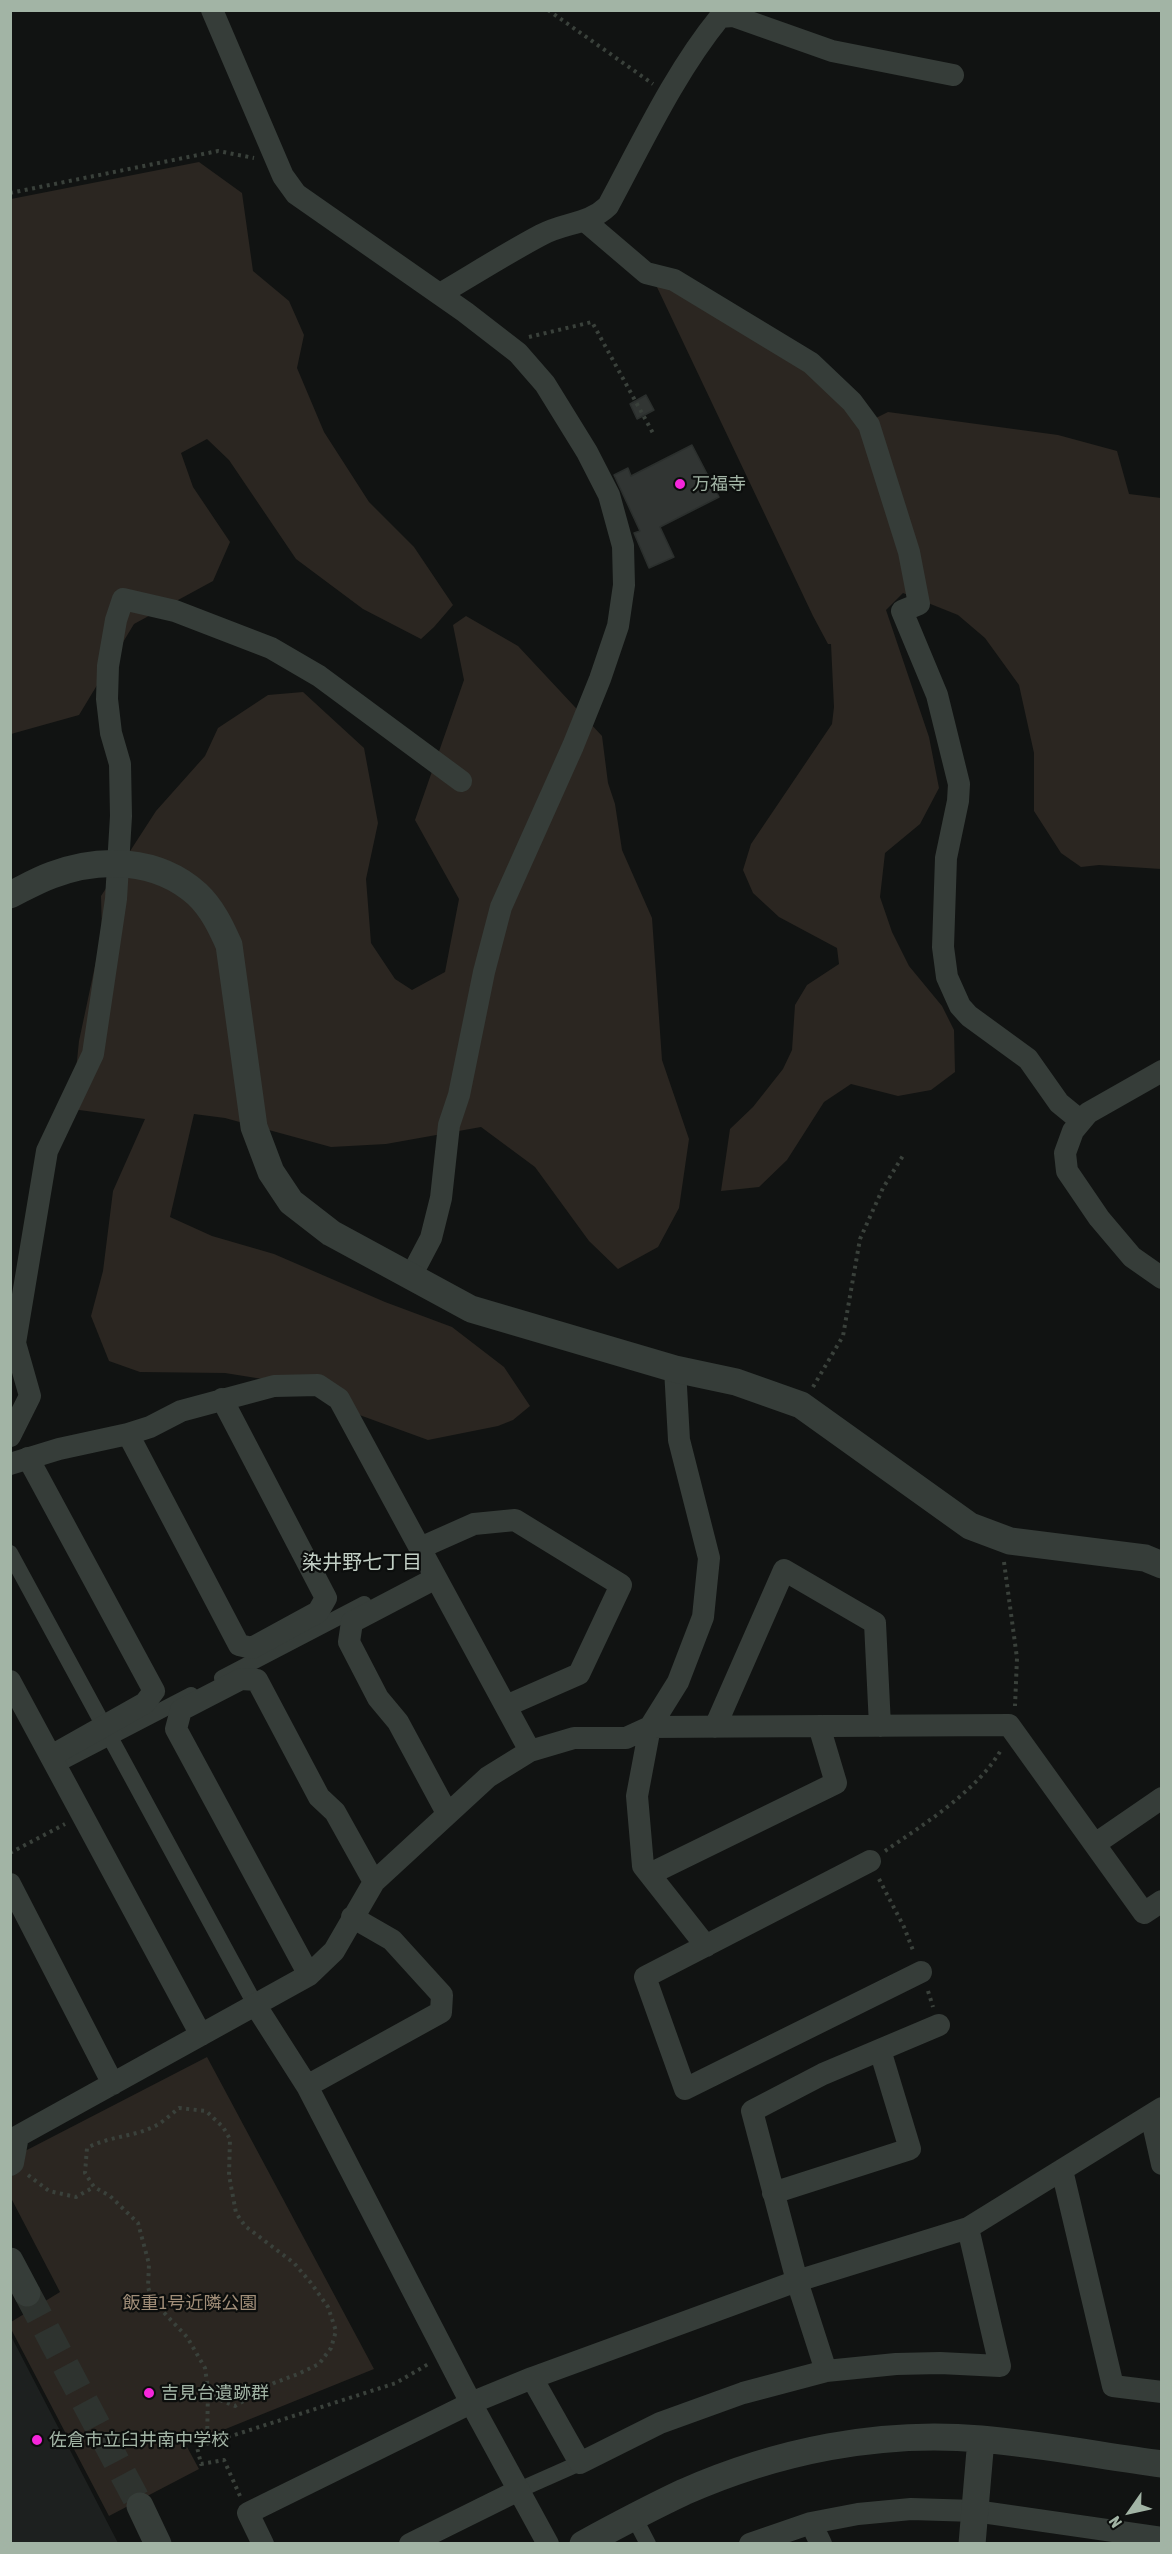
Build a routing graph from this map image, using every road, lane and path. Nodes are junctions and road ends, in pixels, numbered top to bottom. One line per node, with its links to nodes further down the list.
1 (212, 10): 6 (street)
2 (548, 10): 5 (path)
3 (728, 14): 4 (street); 5 (street)
4 (953, 75)
5 (669, 95): 8 (street)
6 (278, 163): 7 (path); 9 (street)
7 (10, 193)
8 (585, 221): 9 (street); 16 (street)
9 (440, 294): 10 (street)
10 (505, 343): 11 (path); 18 (street)
11 (654, 435)
12 (461, 781): 13 (street)
13 (117, 862): 14 (street); 18 (street); 24 (street)
14 (10, 895)
15 (1161, 1071): 16 (street)
16 (1081, 1121): 19 (street)
17 (904, 1154): 22 (path)
18 (411, 1276): 20 (street)
19 (1161, 1278)
20 (675, 1369): 22 (street); 36 (street)
21 (222, 1399): 23 (street); 23 (street); 27 (street)
22 (801, 1405): 26 (street)
23 (128, 1434): 25 (street)
24 (10, 1437)
25 (20, 1461): 38 (street)
26 (1000, 1537): 29 (street); 33 (path)
27 (420, 1548): 30 (street); 32 (street)
28 (10, 1553): 38 (street)
29 (1161, 1565)
30 (434, 1574): 32 (street); 38 (street); 42 (street)
31 (10, 1681): 40 (street)
32 (506, 1706): 39 (street)
33 (1009, 1725): 35 (street); 44 (street); 46 (path)
34 (819, 1726): 35 (street); 37 (street); 47 (street)
35 (880, 1726): 37 (street)
36 (650, 1727): 37 (street); 39 (street); 47 (street)
37 (715, 1727)
38 (108, 1731): 40 (street); 55 (street)
39 (530, 1751): 42 (street)
40 (53, 1761): 43 (street)
41 (1161, 1798): 44 (street)
42 (447, 1813): 48 (street)
43 (82, 1815): 45 (path); 57 (street)
44 (1095, 1844): 50 (street)
45 (10, 1853)
46 (870, 1861): 52 (street); 53 (path)
47 (650, 1874): 52 (street)
48 (374, 1882): 51 (street); 54 (street)
49 (10, 1884): 59 (street)
50 (1161, 1901)
51 (352, 1917): 54 (street); 60 (street)
52 (705, 1946): 53 (street)
53 (921, 1971): 56 (path)
54 (309, 1975): 55 (street)
55 (256, 2006): 57 (street); 60 (street)
56 (939, 2025): 58 (street)
57 (201, 2035): 59 (street)
58 (880, 2050): 66 (street); 66 (street)
59 (113, 2084): 62 (street)
60 (308, 2086): 71 (street)
61 (1156, 2111): 63 (street); 64 (street)
62 (12, 2164): 65 (path)
63 (1161, 2164)
64 (1062, 2170): 67 (street); 75 (street)
65 (94, 2187): 74 (path); 74 (path)
66 (773, 2193): 69 (street)
67 (968, 2228): 69 (street); 72 (street)
68 (10, 2261): 70 (street)
69 (797, 2281): 72 (street); 73 (street)
70 (27, 2293)
71 (446, 2354): 76 (street); 78 (path)
72 (826, 2371): 79 (street)
73 (532, 2378): 76 (street); 79 (street)
74 (208, 2389): 78 (path)
75 (1161, 2392)
76 (471, 2403): 81 (street); 84 (street)
77 (981, 2439): 80 (street); 83 (street); 85 (street)
78 (207, 2444): 84 (path)
79 (579, 2463): 81 (street)
80 (1161, 2464)
81 (519, 2490): 91 (street); 92 (street)
82 (140, 2506): 89 (street)
83 (975, 2511): 86 (street); 87 (street); 97 (street)
84 (248, 2513): 90 (street)
85 (634, 2517): 93 (street); 94 (street)
86 (811, 2523): 95 (street); 96 (street)
87 (1084, 2536): 88 (street)
88 (1161, 2538)
89 (158, 2544)
90 (263, 2544)
91 (410, 2544)
92 (548, 2544)
93 (583, 2544)
94 (648, 2544)
95 (750, 2544)
96 (821, 2544)
97 (972, 2544)

